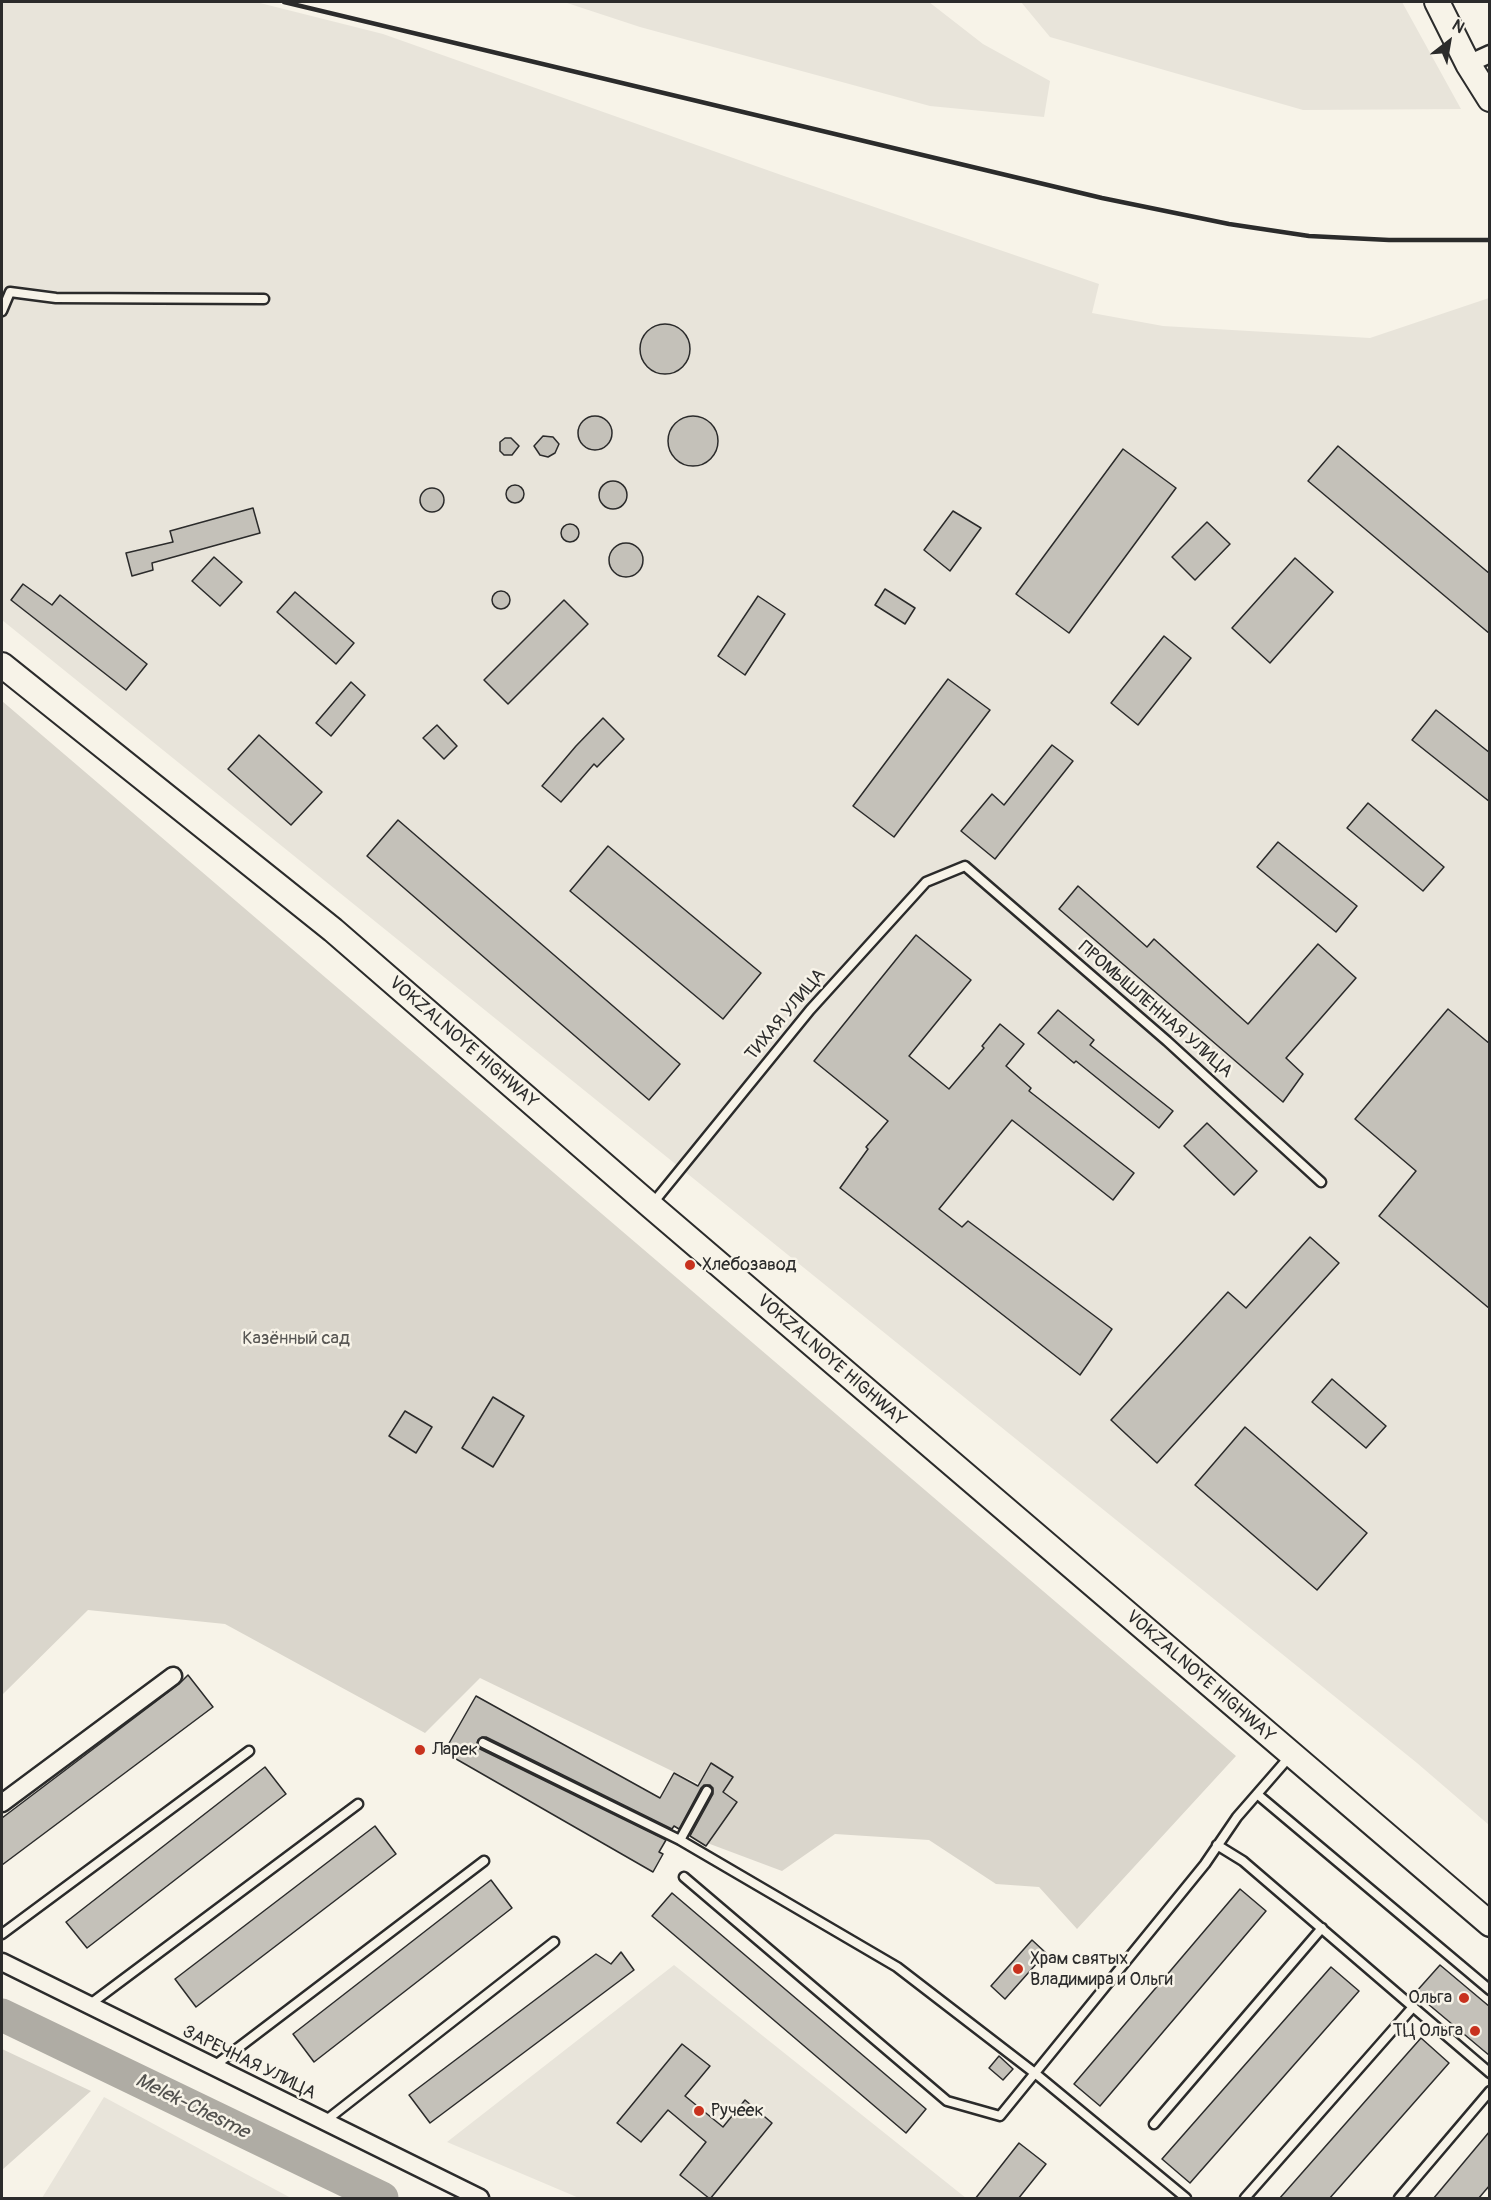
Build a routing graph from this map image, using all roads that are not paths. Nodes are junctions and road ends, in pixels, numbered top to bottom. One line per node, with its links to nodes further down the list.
1 (1437, 2): 2 (main road)
2 (1479, 59): 3 (main road)
3 (1490, 99)
4 (264, 298): 5 (lane)
5 (2, 310)
6 (2, 665): 9 (main road, VOKZALNOYE HIGHWAY)
7 (965, 866): 8 (lane, ПРОМЫШЛЕННАЯ УЛИЦА); 9 (lane, ТИХАЯ УЛИЦА)
8 (1321, 1182)
9 (651, 1206): 13 (main road, VOKZALNOYE HIGHWAY)
10 (173, 1676): 16 (street)
11 (483, 1743): 18 (lane)
12 (249, 1751): 24 (lane)
13 (1291, 1755): 15 (lane); 22 (main road, VOKZALNOYE HIGHWAY)
14 (707, 1791): 18 (lane)
15 (1257, 1794): 19 (lane); 27 (lane)
16 (2, 1803)
17 (358, 1804): 28 (lane)
18 (680, 1840): 32 (lane)
19 (1217, 1845): 23 (lane); 32 (lane)
20 (484, 1862): 30 (lane)
21 (684, 1877): 32 (lane)
22 (1490, 1924)
23 (1322, 1928): 29 (lane); 35 (lane)
24 (2, 1934)
25 (554, 1942): 34 (lane)
26 (2, 1962): 28 (street, ЗАРЕЧНАЯ УЛИЦА)
27 (1490, 1990)
28 (89, 2005): 30 (street, ЗАРЕЧНАЯ УЛИЦА)
29 (1413, 2007): 31 (lane); 38 (lane)
30 (213, 2067): 34 (street, ЗАРЕЧНАЯ УЛИЦА)
31 (1490, 2073)
32 (1036, 2074): 37 (lane)
33 (1490, 2091): 39 (lane)
34 (324, 2122): 36 (street, ЗАРЕЧНАЯ УЛИЦА)
35 (1154, 2124)
36 (480, 2199)
37 (1186, 2199)
38 (1245, 2199)
39 (1399, 2199)

